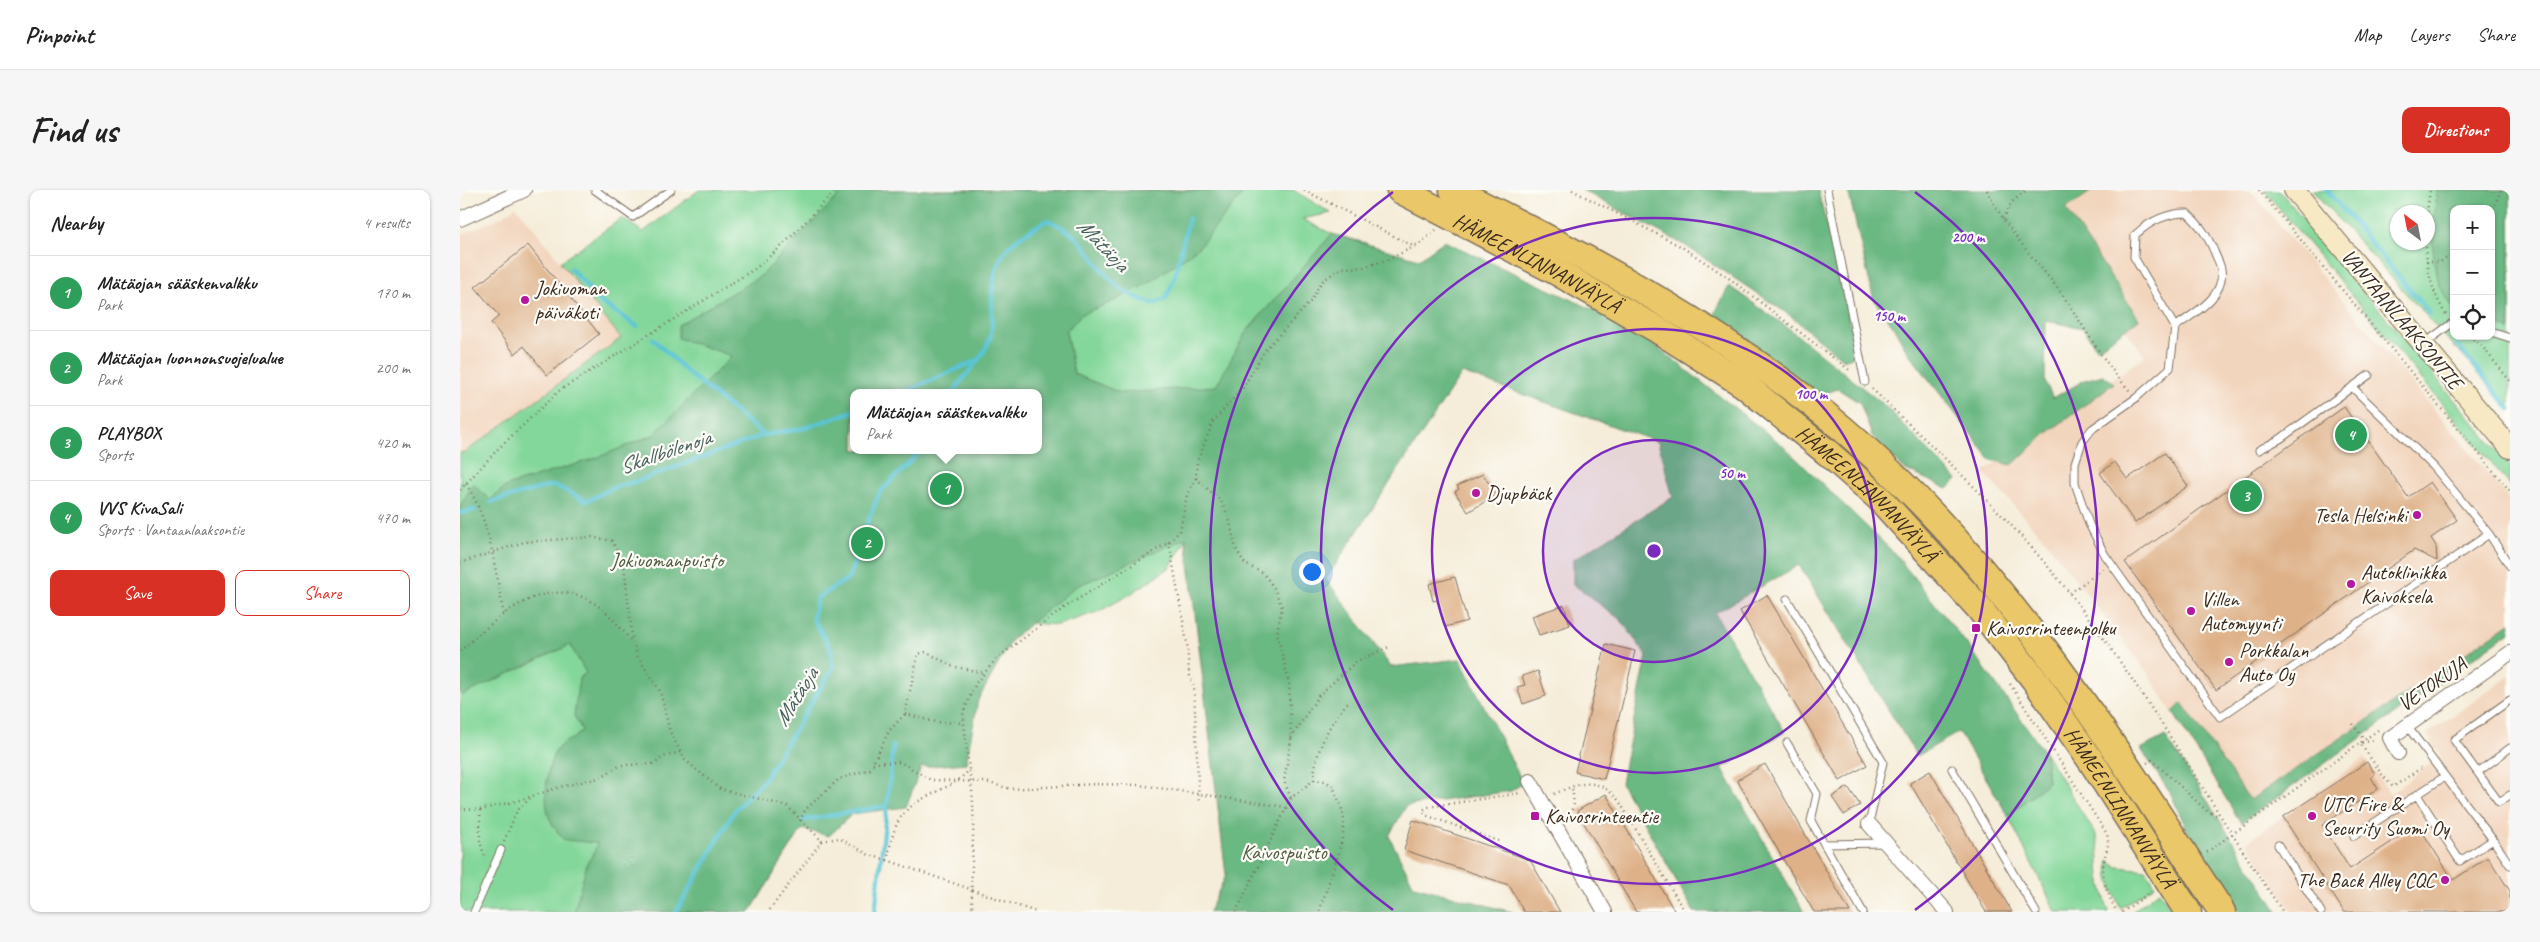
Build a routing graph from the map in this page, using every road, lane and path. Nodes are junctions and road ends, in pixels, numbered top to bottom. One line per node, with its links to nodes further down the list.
1 (524, 190): 18 (street)
2 (595, 190): 3 (lane)
3 (671, 190)
4 (836, 190): 40 (path)
5 (1304, 190): 21 (path)
6 (1400, 190): 105 (highway, HÄMEENLINNANVÄYLÄ)
7 (1453, 190): 105 (highway, HÄMEENLINNANVÄYLÄ)
8 (1572, 190): 34 (path)
9 (1827, 190): 34 (lane)
10 (1987, 190): 19 (path)
11 (2026, 190): 19 (path)
12 (2259, 190): 42 (path)
13 (2294, 190): 31 (main road, VANTAANLAAKSONTIE)
14 (2430, 190): 16 (path)
15 (2501, 190): 17 (path)
16 (2428, 205)
17 (2495, 205)
18 (460, 219)
19 (2004, 219): 36 (path)
20 (1441, 226): 21 (path)
21 (1418, 245): 39 (path)
22 (2426, 250): 24 (path)
23 (2450, 256): 24 (path)
24 (2426, 262): 25 (path)
25 (2450, 320)
26 (2450, 325): 31 (lane)
27 (2175, 327): 27 (lane); 36 (lane)
28 (2495, 333): 29 (lane)
29 (2510, 338)
30 (2474, 340): 33 (path)
31 (2422, 345): 37 (main road, VANTAANLAAKSONTIE)
32 (2369, 375): 35 (lane)
33 (2510, 381)
34 (1865, 382): 49 (path)
35 (2352, 387): 38 (lane); 43 (lane)
36 (2136, 398): 47 (lane)
37 (2510, 448)
38 (2259, 450)
39 (1196, 478): 44 (path); 65 (path)
40 (466, 484): 41 (path); 45 (path)
41 (460, 489)
42 (2510, 491)
43 (2488, 534): 47 (lane); 48 (lane)
44 (1169, 542): 56 (path); 81 (path)
45 (492, 553): 46 (path); 51 (path); 52 (path)
46 (460, 563)
47 (2112, 563): 49 (path)
48 (2510, 566)
49 (2070, 594): 91 (path)
50 (1787, 599): 93 (lane)
51 (504, 614): 52 (path); 54 (path)
52 (633, 643): 69 (path)
53 (1389, 647): 65 (path)
54 (460, 651)
55 (2510, 653): 63 (street, VETOKUJA)
56 (985, 673): 60 (path); 61 (path)
57 (2006, 678): 119 (path)
58 (2510, 700): 75 (lane)
59 (1349, 701): 78 (path)
60 (905, 714): 61 (path); 71 (path)
61 (964, 723): 74 (path)
62 (2354, 724): 66 (path)
63 (2408, 726): 64 (street, VETOKUJA); 76 (lane)
64 (2390, 738): 70 (street, VETOKUJA); 94 (path)
65 (1291, 740): 85 (path)
66 (2364, 740)
67 (1787, 743): 100 (lane)
68 (2510, 748): 75 (lane)
69 (680, 752): 84 (path); 92 (path)
70 (2398, 753)
71 (874, 763): 77 (path); 92 (path)
72 (2146, 763): 91 (path)
73 (1952, 768): 118 (lane)
74 (969, 770): 77 (path); 79 (path)
75 (2478, 772): 82 (lane)
76 (2444, 777): 83 (lane); 96 (lane)
77 (960, 780): 79 (path); 103 (path)
78 (1314, 780): 85 (path); 113 (path)
79 (971, 781): 81 (path); 107 (path)
80 (1526, 787): 86 (street); 98 (path)
81 (1200, 793): 87 (path); 88 (path)
82 (2510, 794)
83 (2417, 795): 95 (lane); 96 (lane)
84 (532, 796): 90 (path); 102 (path)
85 (1291, 798): 88 (path)
86 (1541, 800): 114 (street); 115 (path)
87 (1199, 804)
88 (1286, 807): 112 (path)
89 (460, 809): 90 (path)
90 (480, 810): 106 (path)
91 (2220, 817): 94 (path)
92 (799, 820): 97 (path)
93 (1869, 824): 99 (street)
94 (2231, 835): 105 (path); 123 (path)
95 (2354, 836)
96 (2493, 840): 104 (lane)
97 (822, 841): 103 (path); 109 (path)
98 (1499, 841)
99 (1887, 843): 100 (lane); 117 (street)
100 (1824, 844): 116 (lane)
101 (2278, 846): 124 (lane)
102 (501, 850): 106 (lane)
103 (887, 860): 107 (path)
104 (2510, 866)
105 (2179, 872): 120 (path); 121 (highway, HÄMEENLINNANVÄYLÄ); 122 (highway, HÄMEENLINNANVÄYLÄ)
106 (490, 874): 108 (lane)
107 (970, 889): 110 (path); 111 (path)
108 (474, 912)
109 (768, 912)
110 (973, 912)
111 (1036, 912)
112 (1236, 912)
113 (1319, 912)
114 (1605, 912)
115 (1685, 912)
116 (1863, 912)
117 (1947, 912)
118 (2036, 912)
119 (2117, 912)
120 (2122, 912)
121 (2188, 912)
122 (2222, 912)
123 (2283, 912)
124 (2320, 912)

